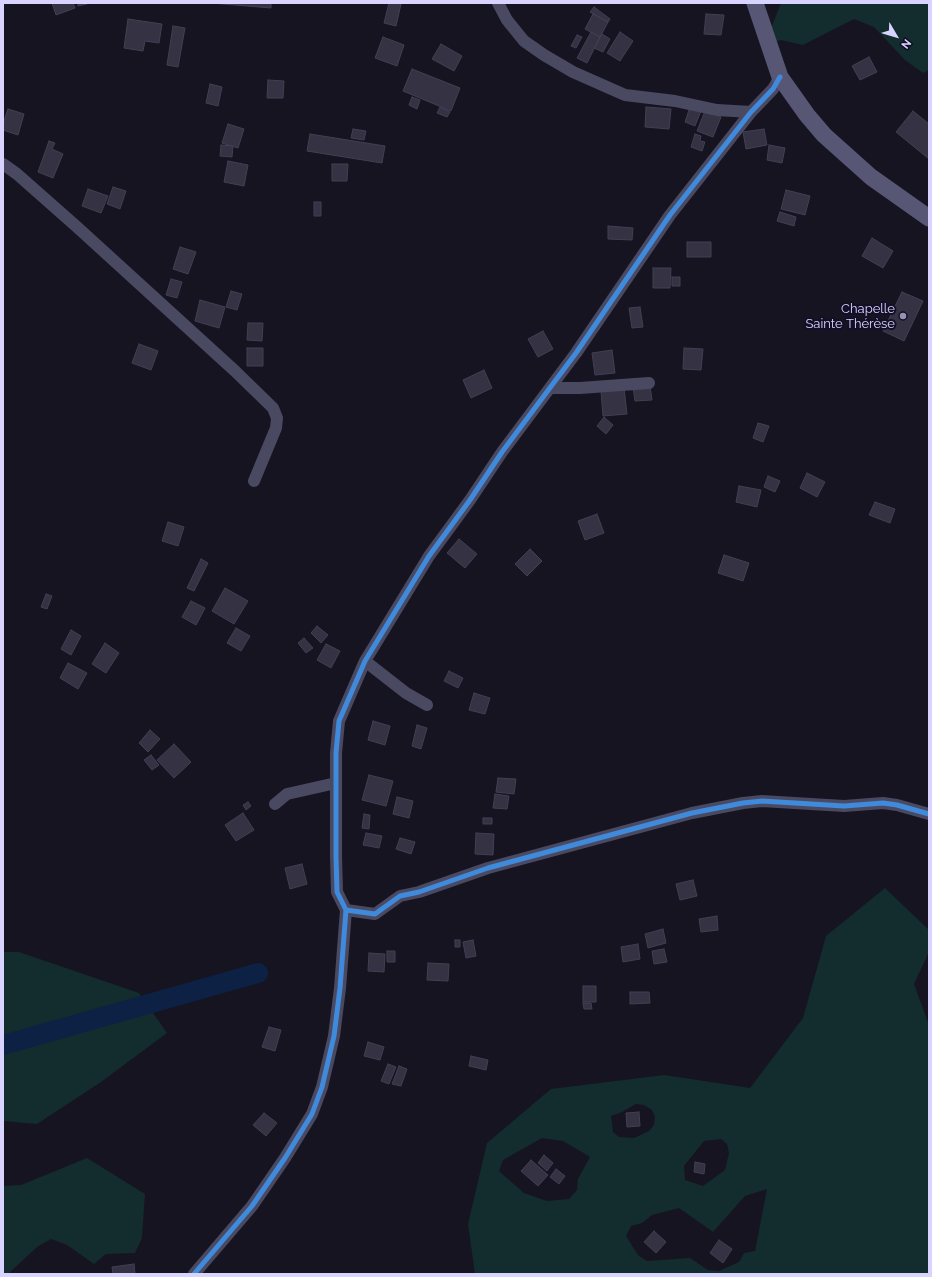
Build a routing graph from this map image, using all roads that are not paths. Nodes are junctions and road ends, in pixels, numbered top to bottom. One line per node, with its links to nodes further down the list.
1 (498, 3): 4 (street)
2 (754, 3): 3 (main road)
3 (780, 77): 4 (street); 6 (main road)
4 (752, 112): 8 (street)
5 (3, 164): 9 (street)
6 (929, 218)
7 (650, 383): 8 (street)
8 (551, 388): 10 (street)
9 (254, 481)
10 (365, 661): 11 (street); 12 (street)
11 (427, 705)
12 (336, 783): 13 (street); 15 (street)
13 (275, 804)
14 (929, 814): 15 (street)
15 (346, 910): 16 (street)
16 (194, 1274)

